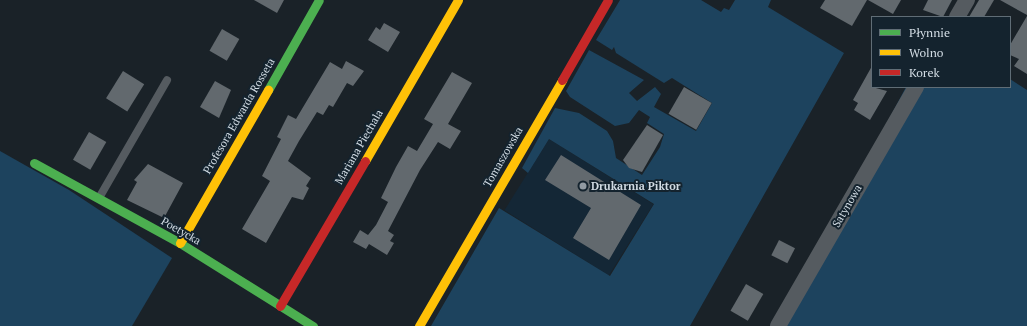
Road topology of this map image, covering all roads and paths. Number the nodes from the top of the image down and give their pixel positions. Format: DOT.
graph roads {
  1 [pos="319,0"];
  2 [pos="458,0"];
  3 [pos="608,0"];
  4 [pos="967,0"];
  5 [pos="958,16"];
  6 [pos="167,80"];
  7 [pos="915,88"];
  8 [pos="34,163"];
  9 [pos="98,199"];
  10 [pos="180,244"];
  11 [pos="280,306"];
  12 [pos="313,326"];
  13 [pos="419,326"];
  14 [pos="778,326"];
  1 -- 10 [label="street, Profesora Edwarda Rosseta"];
  2 -- 11 [label="street, Mariana Piechala"];
  3 -- 13 [label="street, Tomaszowska"];
  4 -- 5 [label="street"];
  6 -- 9 [label="lane"];
  7 -- 14 [label="street, Satynowa"];
  8 -- 9 [label="street, Poetycka"];
  9 -- 10 [label="street, Poetycka"];
  10 -- 11 [label="street, Poetycka"];
  11 -- 12 [label="street, Poetycka"];
}
